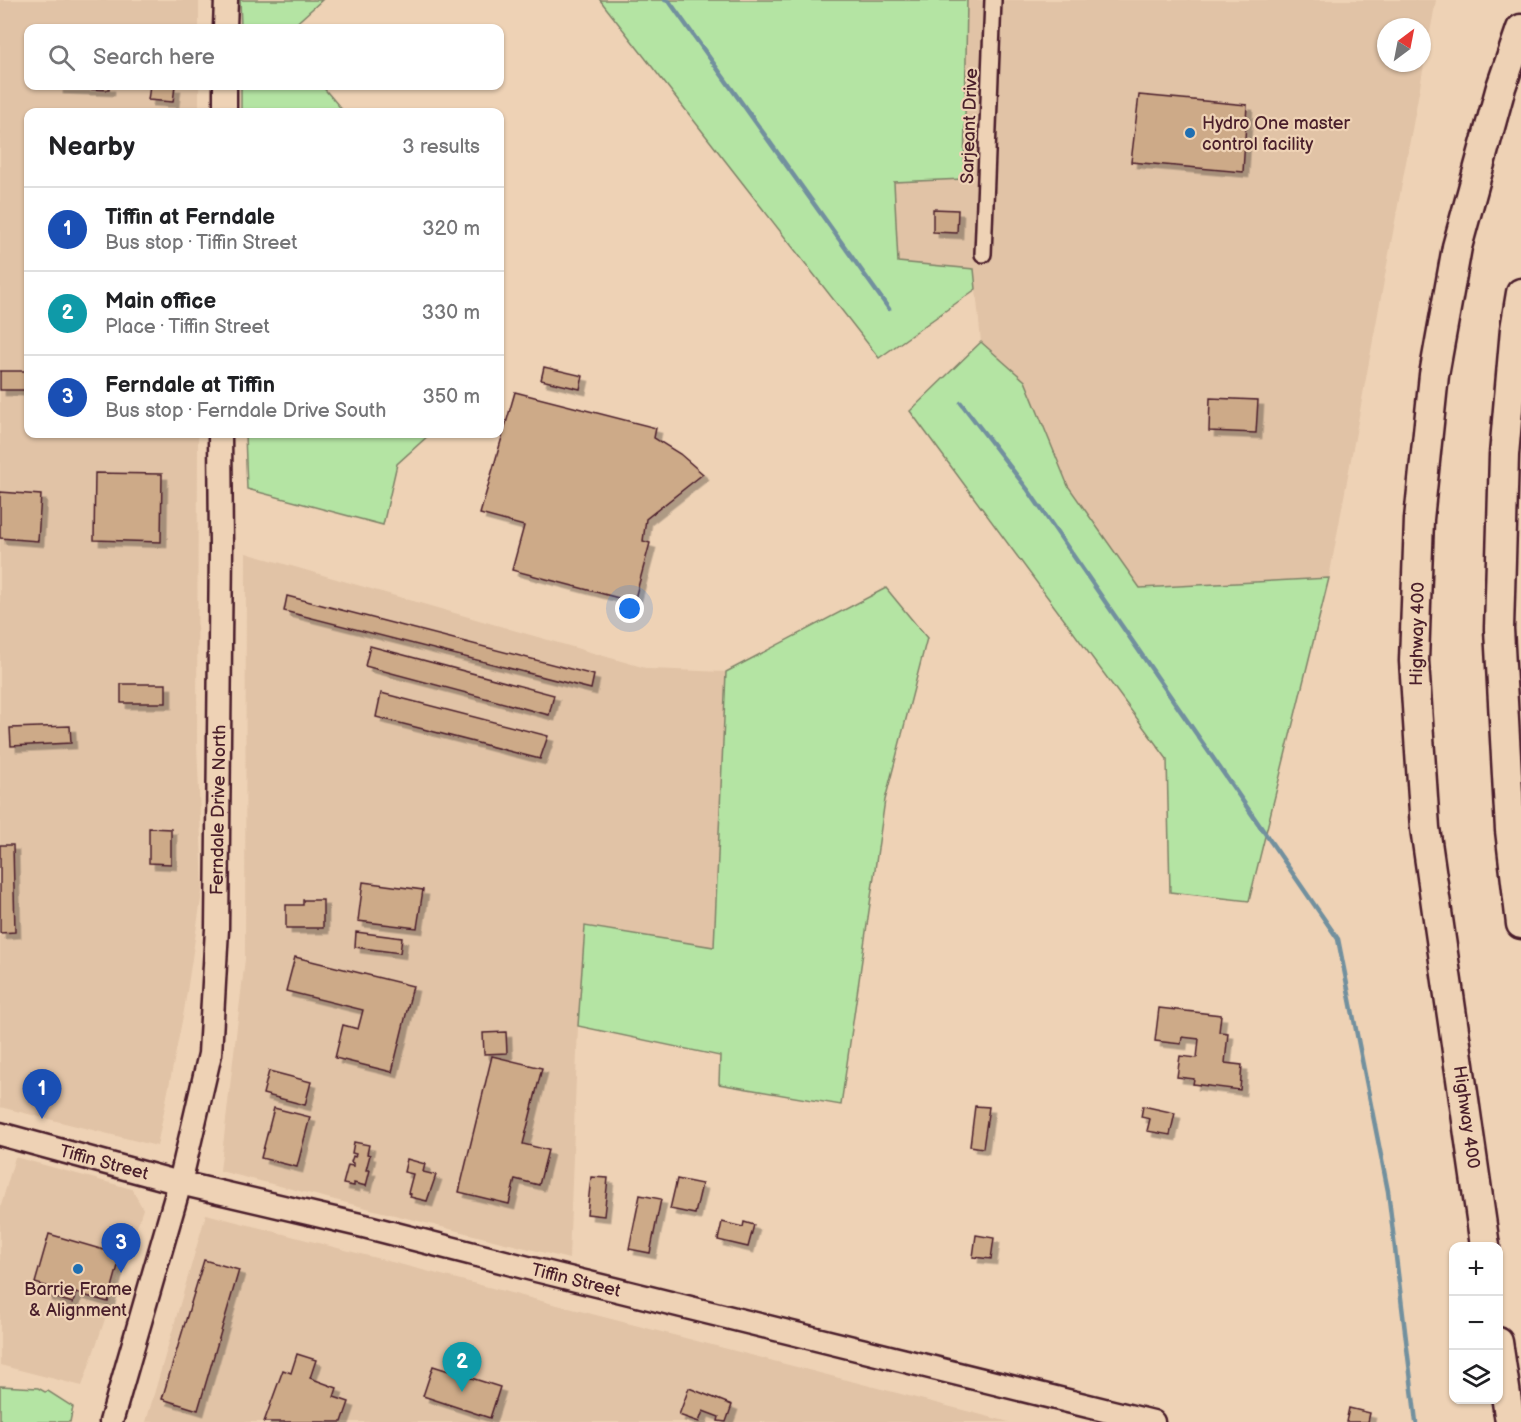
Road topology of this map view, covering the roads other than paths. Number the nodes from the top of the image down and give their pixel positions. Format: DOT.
graph roads {
  1 [pos="226,0"];
  2 [pos="993,0"];
  3 [pos="225,24"];
  4 [pos="1521,29"];
  5 [pos="225,90"];
  6 [pos="225,108"];
  7 [pos="983,254"];
  8 [pos="1521,293"];
  9 [pos="220,438"];
  10 [pos="1521,924"];
  11 [pos="0,1134"];
  12 [pos="180,1183"];
  13 [pos="1484,1242"];
  14 [pos="1499,1350"];
  15 [pos="111,1422"];
  16 [pos="1152,1422"];
  17 [pos="1510,1422"];
  1 -- 3 [label="street"];
  2 -- 7 [label="street, Sarjeant Drive"];
  4 -- 13 [label="highway, Highway 400"];
  5 -- 6 [label="street"];
  8 -- 10 [label="highway"];
  9 -- 12 [label="street, Ferndale Drive North"];
  11 -- 12 [label="street, Tiffin Street"];
  12 -- 15 [label="street, Ferndale Drive North"];
  12 -- 16 [label="street, Tiffin Street"];
  14 -- 17 [label="highway"];
}
